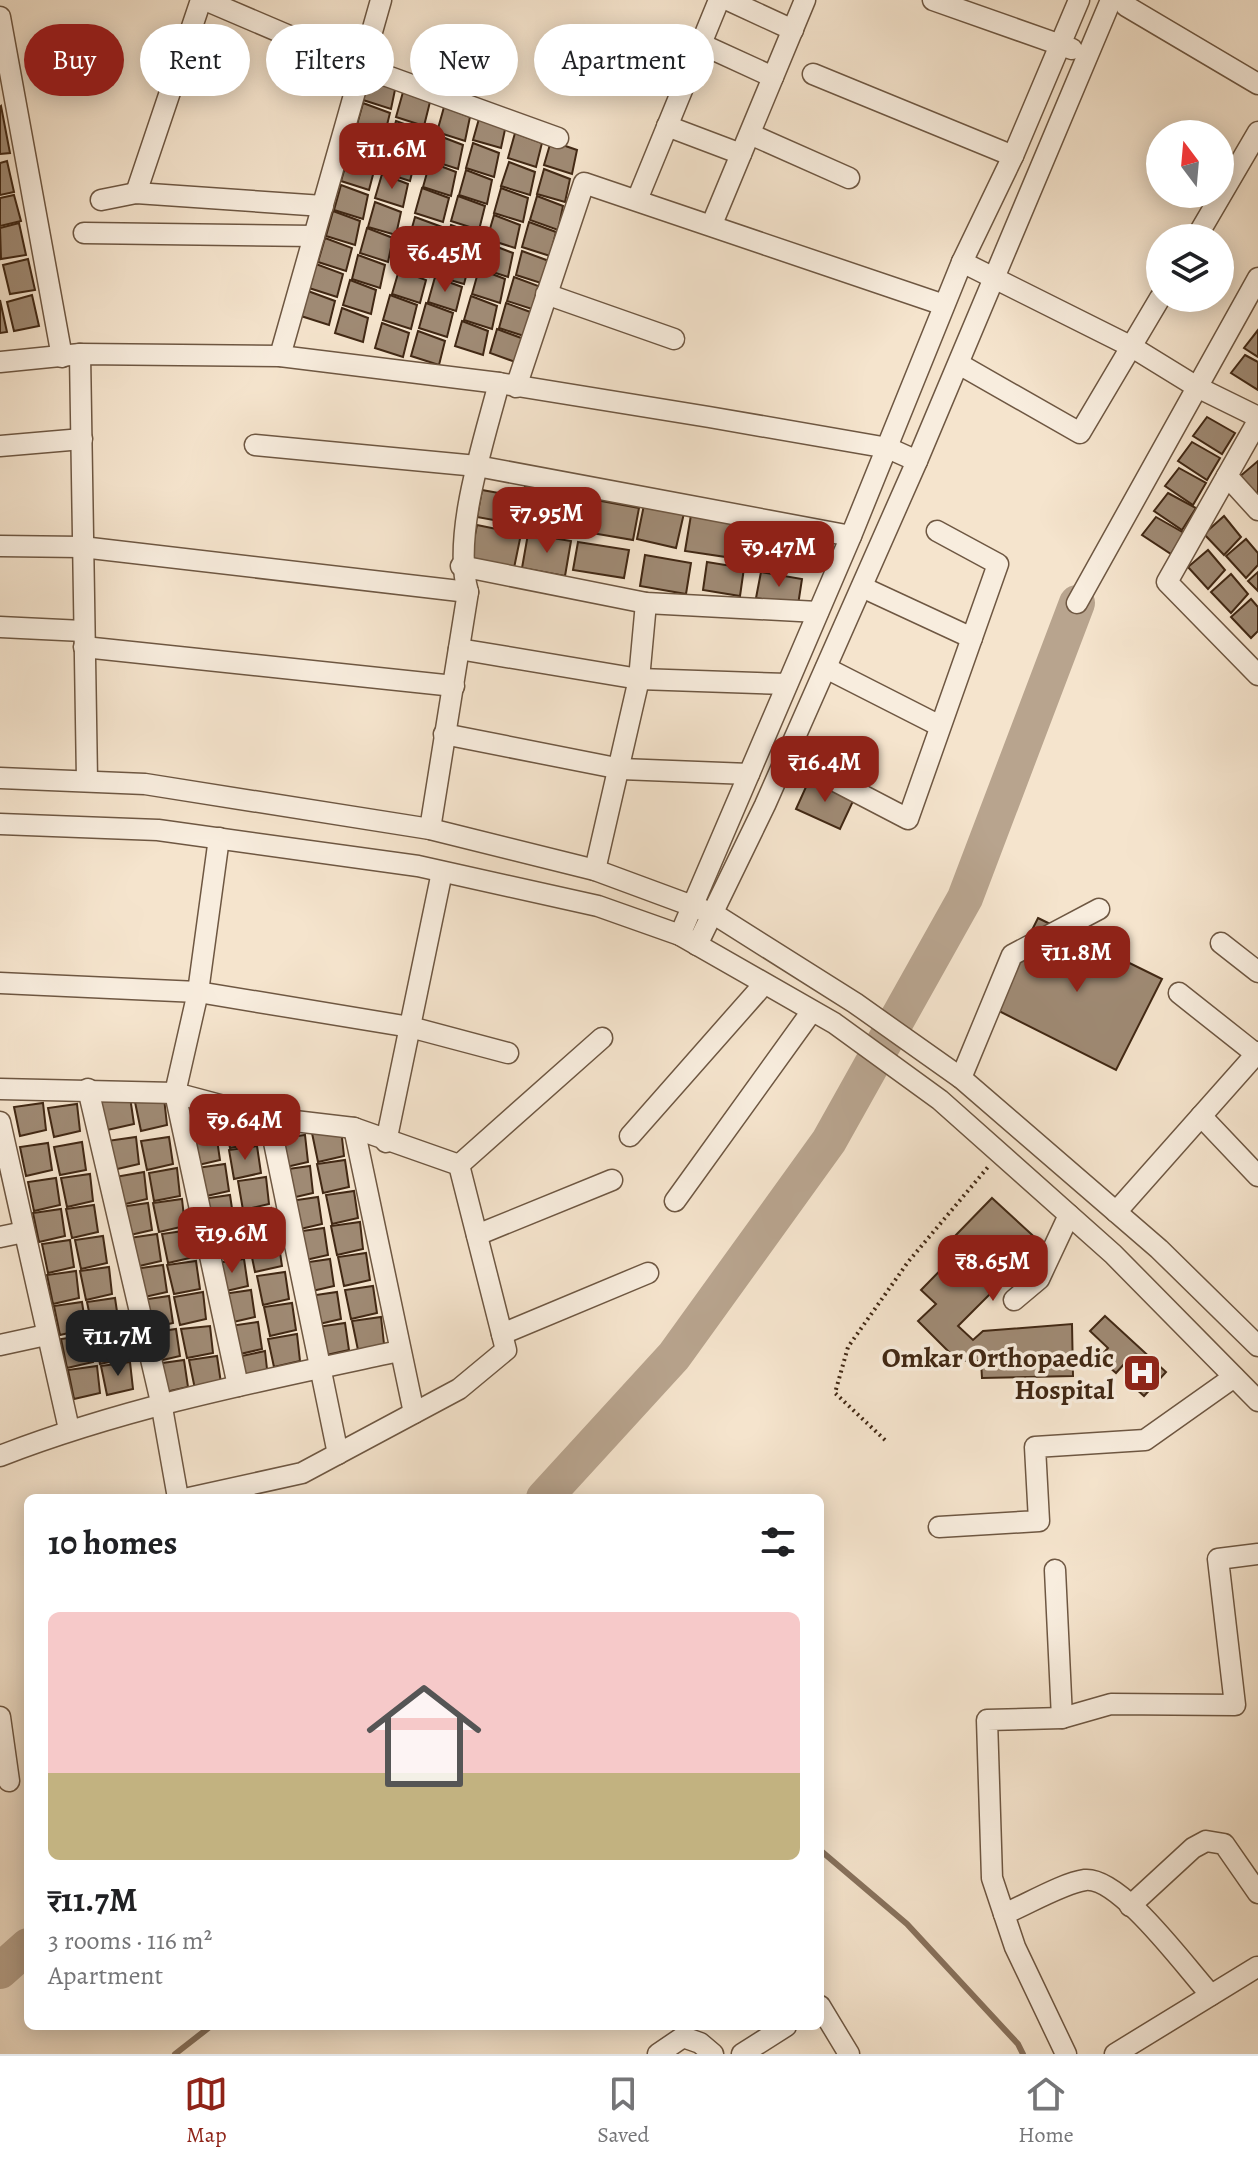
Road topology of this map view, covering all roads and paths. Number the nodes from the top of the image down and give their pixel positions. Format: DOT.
graph roads {
  1 [pos="203,0"];
  2 [pos="381,0"];
  3 [pos="719,0"];
  4 [pos="728,0"];
  5 [pos="805,0"];
  6 [pos="1079,0"];
  7 [pos="936,1"];
  8 [pos="1119,3"];
  9 [pos="0,17"];
  10 [pos="374,24"];
  11 [pos="709,24"];
  12 [pos="266,27"];
  13 [pos="793,30"];
  14 [pos="1060,45"];
  15 [pos="714,50"];
  16 [pos="1088,56"];
  17 [pos="813,74"];
  18 [pos="773,77"];
  19 [pos="394,79"];
  20 [pos="1258,84"];
  21 [pos="354,96"];
  22 [pos="679,96"];
  23 [pos="667,126"];
  24 [pos="1258,132"];
  25 [pos="750,134"];
  26 [pos="558,138"];
  27 [pos="741,154"];
  28 [pos="1013,156"];
  29 [pos="849,178"];
  30 [pos="136,193"];
  31 [pos="101,200"];
  32 [pos="637,200"];
  33 [pos="323,206"];
  34 [pos="712,224"];
  35 [pos="1204,224"];
  36 [pos="84,233"];
  37 [pos="314,236"];
  38 [pos="962,262"];
  39 [pos="995,278"];
  40 [pos="1258,278"];
  41 [pos="546,294"];
  42 [pos="944,305"];
  43 [pos="1152,312"];
  44 [pos="674,339"];
  45 [pos="1132,347"];
  46 [pos="71,356"];
  47 [pos="280,356"];
  48 [pos="0,362"];
  49 [pos="959,364"];
  50 [pos="507,385"];
  51 [pos="1197,387"];
  52 [pos="1258,419"];
  53 [pos="82,439"];
  54 [pos="255,445"];
  55 [pos="0,446"];
  56 [pos="888,448"];
  57 [pos="917,461"];
  58 [pos="477,466"];
  59 [pos="1227,476"];
  60 [pos="1258,510"];
  61 [pos="937,531"];
  62 [pos="851,536"];
  63 [pos="0,546"];
  64 [pos="82,547"];
  65 [pos="461,566"];
  66 [pos="862,587"];
  67 [pos="468,592"];
  68 [pos="646,603"];
  69 [pos="1077,603"];
  70 [pos="818,612"];
  71 [pos="0,627"];
  72 [pos="972,638"];
  73 [pos="84,639"];
  74 [pos="459,649"];
  75 [pos="826,668"];
  76 [pos="1258,675"];
  77 [pos="639,679"];
  78 [pos="787,684"];
  79 [pos="454,686"];
  80 [pos="940,726"];
  81 [pos="444,734"];
  82 [pos="787,756"];
  83 [pos="621,769"];
  84 [pos="749,774"];
  85 [pos="0,778"];
  86 [pos="87,780"];
  87 [pos="0,824"];
  88 [pos="430,829"];
  89 [pos="219,838"];
  90 [pos="595,870"];
  91 [pos="442,872"];
  92 [pos="692,906"];
  93 [pos="1099,909"];
  94 [pos="714,914"];
  95 [pos="689,940"];
  96 [pos="1221,943"];
  97 [pos="1258,972"];
  98 [pos="0,983"];
  99 [pos="764,984"];
  100 [pos="198,992"];
  101 [pos="1179,993"];
  102 [pos="812,1011"];
  103 [pos="410,1027"];
  104 [pos="602,1038"];
  105 [pos="508,1053"];
  106 [pos="1257,1053"];
  107 [pos="961,1078"];
  108 [pos="0,1089"];
  109 [pos="88,1089"];
  110 [pos="175,1093"];
  111 [pos="1201,1116"];
  112 [pos="269,1118"];
  113 [pos="0,1122"];
  114 [pos="354,1128"];
  115 [pos="630,1136"];
  116 [pos="386,1142"];
  117 [pos="1000,1152"];
  118 [pos="459,1165"];
  119 [pos="5,1170"];
  120 [pos="1258,1176"];
  121 [pos="612,1180"];
  122 [pos="675,1201"];
  123 [pos="1116,1212"];
  124 [pos="1069,1215"];
  125 [pos="24,1232"];
  126 [pos="477,1235"];
  127 [pos="0,1237"];
  128 [pos="648,1273"];
  129 [pos="1014,1300"];
  130 [pos="502,1334"];
  131 [pos="46,1335"];
  132 [pos="0,1345"];
  133 [pos="1258,1346"];
  134 [pos="399,1351"];
  135 [pos="319,1368"];
  136 [pos="1234,1377"];
  137 [pos="238,1386"];
  138 [pos="1258,1401"];
  139 [pos="161,1402"];
  140 [pos="414,1413"];
  141 [pos="69,1429"];
  142 [pos="885,1440"];
  143 [pos="338,1454"];
  144 [pos="0,1456"];
  145 [pos="177,1494"];
  146 [pos="211,1494"];
  147 [pos="939,1527"];
  148 [pos="1258,1554"];
  149 [pos="1055,1570"];
  150 [pos="0,1717"];
  151 [pos="1062,1718"];
  152 [pos="9,1781"];
  153 [pos="1258,1893"];
  154 [pos="1130,1906"];
  155 [pos="1004,1914"];
  156 [pos="1257,1967"];
  157 [pos="1211,1995"];
  158 [pos="824,2013"];
  159 [pos="780,2030"];
  160 [pos="658,2054"];
  161 [pos="713,2054"];
  162 [pos="742,2054"];
  163 [pos="849,2054"];
  164 [pos="1066,2054"];
  165 [pos="1115,2054"];
  1 -- 12 [label="street"];
  1 -- 30 [label="street"];
  2 -- 10 [label="street"];
  3 -- 11 [label="street"];
  4 -- 13 [label="street"];
  5 -- 13 [label="street"];
  6 -- 14 [label="street"];
  7 -- 14 [label="street"];
  8 -- 16 [label="street"];
  8 -- 20 [label="street"];
  9 -- 46 [label="street"];
  13 -- 18 [label="street"];
  14 -- 16 [label="street"];
  14 -- 28 [label="street"];
  15 -- 18 [label="street"];
  16 -- 39 [label="street"];
  17 -- 28 [label="street"];
  18 -- 25 [label="street"];
  19 -- 26 [label="street"];
  21 -- 33 [label="street"];
  22 -- 23 [label="street"];
  23 -- 27 [label="street"];
  23 -- 32 [label="street"];
  24 -- 35 [label="street"];
  25 -- 27 [label="street"];
  25 -- 29 [label="street"];
  27 -- 34 [label="street"];
  28 -- 38 [label="street"];
  30 -- 31 [label="street"];
  30 -- 33 [label="street"];
  32 -- 34 [label="street"];
  32 -- 41 [label="street"];
  33 -- 37 [label="street"];
  34 -- 42 [label="street"];
  36 -- 37 [label="street"];
  37 -- 47 [label="street"];
  38 -- 39 [label="street"];
  38 -- 42 [label="street"];
  39 -- 45 [label="street"];
  39 -- 49 [label="street"];
  40 -- 51 [label="street"];
  41 -- 44 [label="street"];
  41 -- 50 [label="street"];
  42 -- 56 [label="street"];
  43 -- 45 [label="street"];
  45 -- 49 [label="street"];
  45 -- 51 [label="street"];
  46 -- 47 [label="street"];
  46 -- 48 [label="street"];
  46 -- 53 [label="street"];
  47 -- 50 [label="street"];
  49 -- 57 [label="street"];
  50 -- 56 [label="street"];
  50 -- 58 [label="street"];
  51 -- 52 [label="street"];
  51 -- 69 [label="street"];
  52 -- 59 [label="street"];
  53 -- 55 [label="street"];
  53 -- 64 [label="street"];
  54 -- 58 [label="street"];
  56 -- 57 [label="street"];
  56 -- 62 [label="street"];
  57 -- 66 [label="street"];
  58 -- 62 [label="street"];
  58 -- 65 [label="street"];
  59 -- 60 [label="street"];
  59 -- 76 [label="street"];
  61 -- 72 [label="street"];
  62 -- 70 [label="street"];
  63 -- 64 [label="street"];
  64 -- 67 [label="street"];
  64 -- 73 [label="street"];
  65 -- 67 [label="street"];
  65 -- 68 [label="street"];
  66 -- 72 [label="street"];
  66 -- 75 [label="street"];
  67 -- 74 [label="street"];
  68 -- 70 [label="street"];
  68 -- 77 [label="street"];
  70 -- 78 [label="street"];
  71 -- 73 [label="street"];
  72 -- 80 [label="street"];
  73 -- 79 [label="street"];
  73 -- 86 [label="street"];
  74 -- 77 [label="street"];
  74 -- 79 [label="street"];
  75 -- 80 [label="street"];
  75 -- 82 [label="street"];
  77 -- 78 [label="street"];
  77 -- 83 [label="street"];
  78 -- 84 [label="street"];
  79 -- 81 [label="street"];
  80 -- 82 [label="street"];
  81 -- 83 [label="street"];
  81 -- 88 [label="street"];
  82 -- 94 [label="street"];
  83 -- 84 [label="street"];
  83 -- 90 [label="street"];
  84 -- 92 [label="street"];
  85 -- 86 [label="street"];
  86 -- 88 [label="street"];
  87 -- 89 [label="street"];
  88 -- 90 [label="street"];
  89 -- 91 [label="street"];
  89 -- 100 [label="street"];
  90 -- 92 [label="street"];
  91 -- 95 [label="street"];
  91 -- 103 [label="street"];
  92 -- 94 [label="street"];
  92 -- 95 [label="street"];
  93 -- 107 [label="street"];
  94 -- 95 [label="street"];
  94 -- 107 [label="street"];
  95 -- 99 [label="street"];
  96 -- 97 [label="street"];
  98 -- 100 [label="street"];
  99 -- 102 [label="street"];
  99 -- 115 [label="street"];
  100 -- 103 [label="street"];
  100 -- 110 [label="street"];
  101 -- 106 [label="street"];
  102 -- 117 [label="street"];
  102 -- 122 [label="street"];
  103 -- 105 [label="street"];
  103 -- 116 [label="street"];
  104 -- 118 [label="street"];
  106 -- 111 [label="street"];
  107 -- 123 [label="street"];
  108 -- 109 [label="street"];
  109 -- 110 [label="street"];
  109 -- 139 [label="street"];
  110 -- 112 [label="street"];
  110 -- 137 [label="street"];
  111 -- 120 [label="street"];
  111 -- 123 [label="street"];
  112 -- 114 [label="street"];
  112 -- 135 [label="street"];
  113 -- 119 [label="street"];
  114 -- 116 [label="street"];
  114 -- 134 [label="street"];
  116 -- 118 [label="street"];
  117 -- 124 [label="street"];
  117 -- 142 [label="path"];
  118 -- 126 [label="street"];
  119 -- 125 [label="street"];
  121 -- 126 [label="street"];
  123 -- 133 [label="street"];
  124 -- 129 [label="street"];
  124 -- 136 [label="street"];
  125 -- 127 [label="street"];
  125 -- 131 [label="street"];
  126 -- 130 [label="street"];
  128 -- 130 [label="street"];
  130 -- 140 [label="street"];
  131 -- 132 [label="street"];
  131 -- 141 [label="street"];
  134 -- 135 [label="street"];
  134 -- 140 [label="street"];
  135 -- 137 [label="street"];
  135 -- 143 [label="street"];
  136 -- 138 [label="street"];
  136 -- 147 [label="street"];
  137 -- 139 [label="street"];
  139 -- 141 [label="street"];
  139 -- 145 [label="street"];
  140 -- 143 [label="street"];
  141 -- 144 [label="street"];
  143 -- 146 [label="street"];
  148 -- 151 [label="street"];
  149 -- 151 [label="street"];
  150 -- 152 [label="street"];
  151 -- 155 [label="street"];
  153 -- 154 [label="street"];
  154 -- 155 [label="street"];
  154 -- 157 [label="street"];
  155 -- 164 [label="street"];
  156 -- 157 [label="street"];
  157 -- 165 [label="street"];
  158 -- 163 [label="street"];
  159 -- 162 [label="street"];
  160 -- 161 [label="street"];
}
